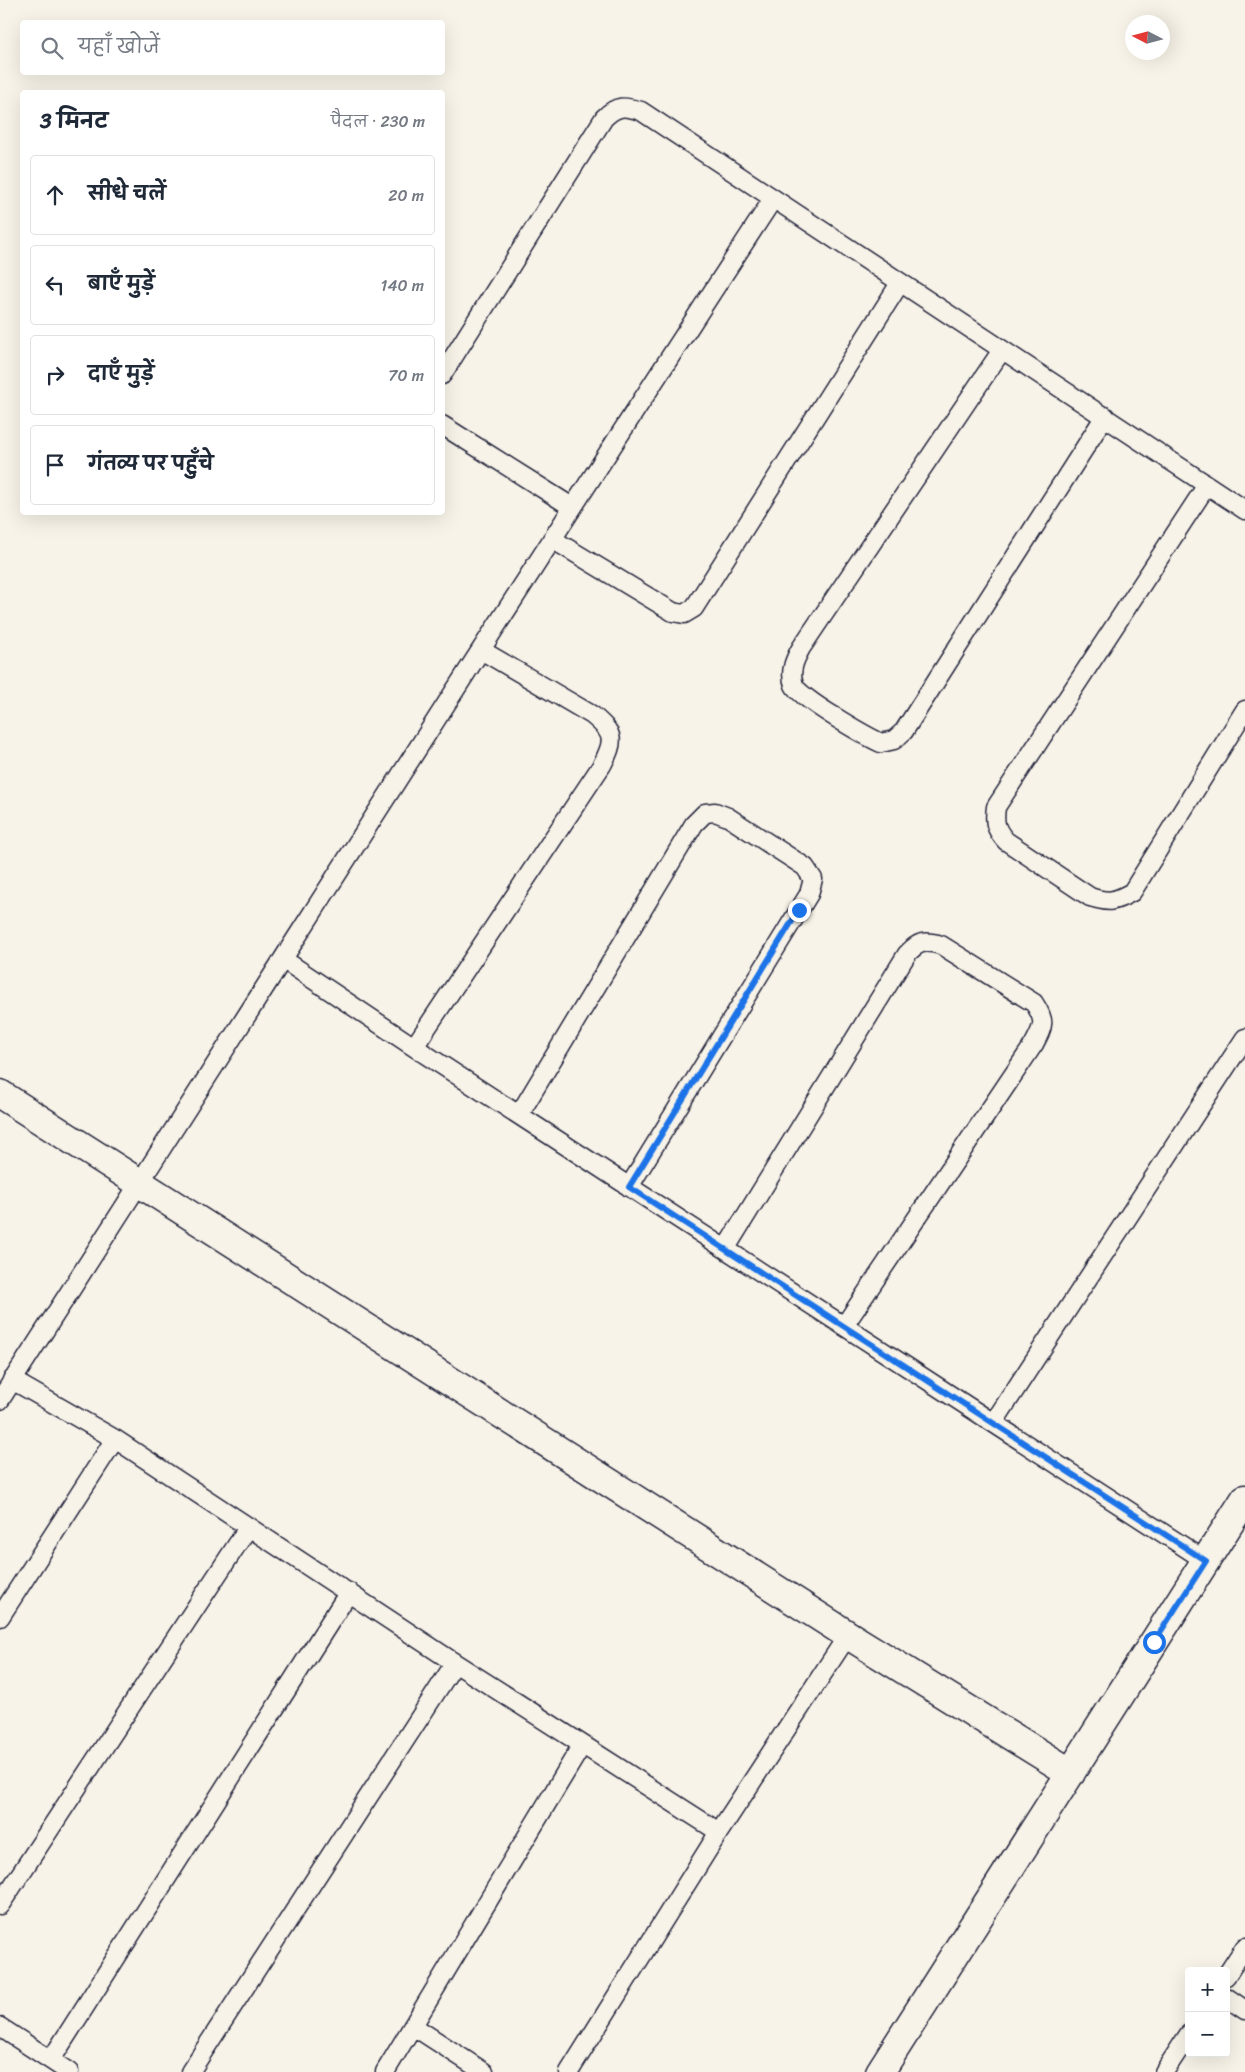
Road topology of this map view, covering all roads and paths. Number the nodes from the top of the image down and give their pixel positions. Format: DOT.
graph roads {
  1 [pos="773,199"];
  2 [pos="900,282"];
  3 [pos="1002,350"];
  4 [pos="445,370"];
  5 [pos="1105,416"];
  6 [pos="445,427"];
  7 [pos="1206,485"];
  8 [pos="572,507"];
  9 [pos="1245,510"];
  10 [pos="552,539"];
  11 [pos="481,650"];
  12 [pos="1245,710"];
  13 [pos="284,960"];
  14 [pos="1245,1038"];
  15 [pos="414,1047"];
  16 [pos="0,1094"];
  17 [pos="519,1115"];
  18 [pos="139,1182"];
  19 [pos="629,1187"];
  20 [pos="726,1248"];
  21 [pos="844,1326"];
  22 [pos="12,1380"];
  23 [pos="0,1400"];
  24 [pos="994,1422"];
  25 [pos="115,1439"];
  26 [pos="1245,1499"];
  27 [pos="248,1528"];
  28 [pos="1206,1561"];
  29 [pos="348,1592"];
  30 [pos="0,1617"];
  31 [pos="848,1635"];
  32 [pos="455,1663"];
  33 [pos="582,1744"];
  34 [pos="1071,1773"];
  35 [pos="719,1832"];
  36 [pos="0,1905"];
  37 [pos="1245,1947"];
  38 [pos="1230,1970"];
  39 [pos="1230,2000"];
  40 [pos="1245,2010"];
  41 [pos="414,2026"];
  42 [pos="0,2027"];
  43 [pos="1185,2040"];
  44 [pos="52,2060"];
  45 [pos="69,2072"];
  46 [pos="190,2072"];
  47 [pos="385,2072"];
  48 [pos="484,2072"];
  49 [pos="568,2072"];
  50 [pos="880,2072"];
  51 [pos="1164,2072"];
  1 -- 2 [label="lane"];
  1 -- 4 [label="lane"];
  1 -- 8 [label="lane"];
  2 -- 3 [label="lane"];
  2 -- 10 [label="lane"];
  3 -- 5 [label="lane"];
  3 -- 5 [label="lane"];
  5 -- 7 [label="lane"];
  6 -- 8 [label="lane"];
  7 -- 9 [label="lane"];
  7 -- 12 [label="lane"];
  8 -- 10 [label="lane"];
  10 -- 11 [label="lane"];
  11 -- 13 [label="lane"];
  11 -- 15 [label="lane"];
  13 -- 15 [label="lane"];
  13 -- 18 [label="lane"];
  14 -- 24 [label="lane"];
  15 -- 17 [label="lane"];
  16 -- 18 [label="street"];
  17 -- 19 [label="lane"];
  17 -- 19 [label="lane"];
  18 -- 22 [label="lane"];
  18 -- 31 [label="street"];
  19 -- 20 [label="lane"];
  20 -- 21 [label="lane"];
  20 -- 21 [label="lane"];
  21 -- 24 [label="lane"];
  22 -- 23 [label="lane"];
  22 -- 25 [label="lane"];
  24 -- 28 [label="lane"];
  25 -- 27 [label="lane"];
  25 -- 30 [label="lane"];
  26 -- 28 [label="street"];
  27 -- 29 [label="lane"];
  27 -- 36 [label="lane"];
  28 -- 34 [label="street"];
  29 -- 32 [label="lane"];
  29 -- 44 [label="lane"];
  31 -- 34 [label="street"];
  31 -- 35 [label="lane"];
  32 -- 33 [label="lane"];
  32 -- 46 [label="lane"];
  33 -- 35 [label="lane"];
  33 -- 41 [label="lane"];
  34 -- 50 [label="street"];
  35 -- 49 [label="lane"];
  37 -- 38 [label="lane"];
  39 -- 40 [label="lane"];
  41 -- 47 [label="lane"];
  41 -- 48 [label="lane"];
  42 -- 44 [label="lane"];
  43 -- 51 [label="lane"];
  44 -- 45 [label="lane"];
}
